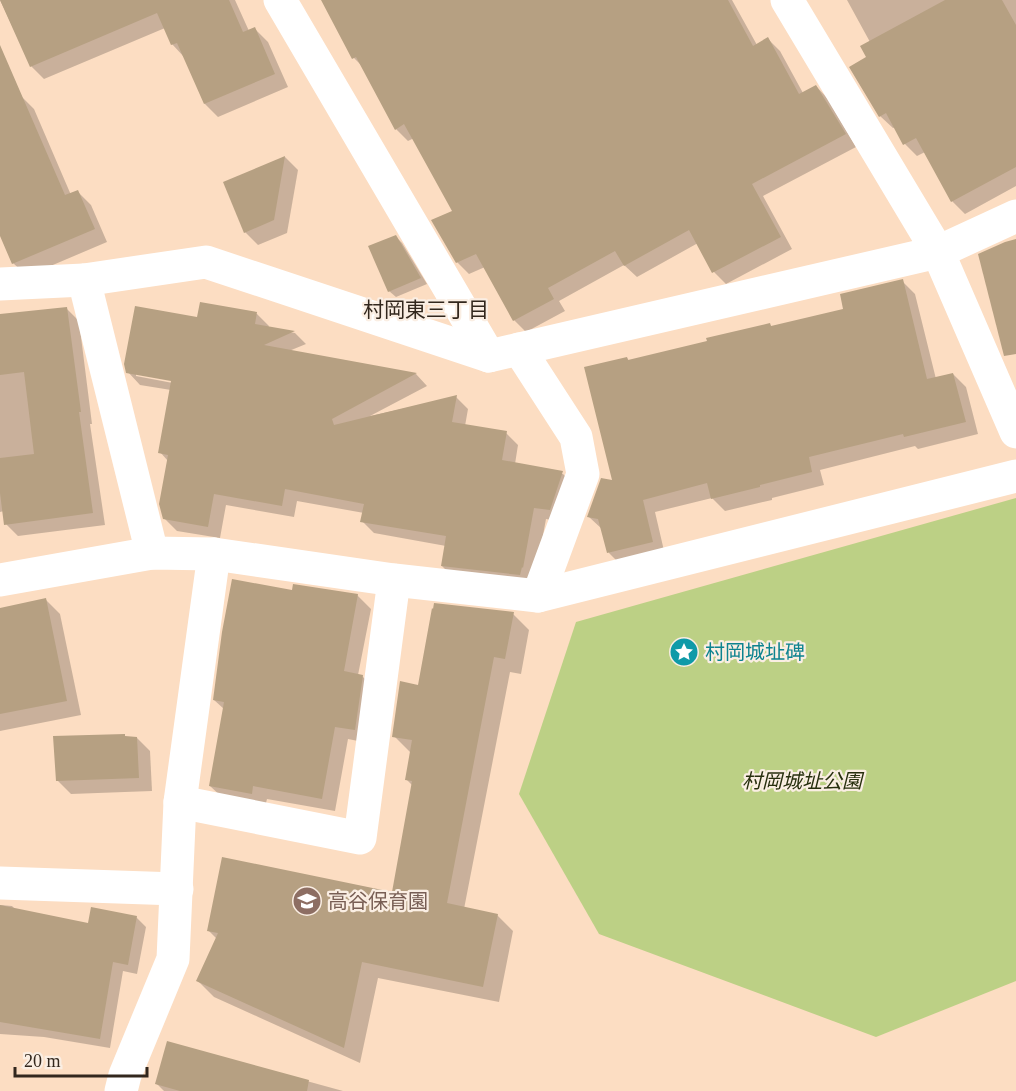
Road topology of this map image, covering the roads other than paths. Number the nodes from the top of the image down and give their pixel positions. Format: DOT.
graph roads {
  1 [pos="280,0"];
  2 [pos="787,0"];
  3 [pos="1016,216"];
  4 [pos="938,252"];
  5 [pos="84,279"];
  6 [pos="0,284"];
  7 [pos="504,352"];
  8 [pos="1016,432"];
  9 [pos="1016,476"];
  10 [pos="152,553"];
  11 [pos="214,554"];
  12 [pos="0,580"];
  13 [pos="394,580"];
  14 [pos="538,596"];
  15 [pos="180,802"];
  16 [pos="0,883"];
  17 [pos="177,889"];
  18 [pos="122,1091"];
  1 -- 7 [label="street"];
  2 -- 4 [label="street"];
  3 -- 4 [label="street"];
  4 -- 7 [label="street"];
  4 -- 8 [label="street"];
  5 -- 6 [label="street"];
  5 -- 7 [label="street"];
  5 -- 10 [label="street"];
  7 -- 14 [label="street"];
  9 -- 14 [label="street"];
  10 -- 11 [label="street"];
  10 -- 12 [label="street"];
  11 -- 13 [label="street"];
  11 -- 15 [label="street"];
  13 -- 14 [label="street"];
  13 -- 15 [label="street"];
  15 -- 17 [label="street"];
  16 -- 17 [label="street"];
  17 -- 18 [label="street"];
}
